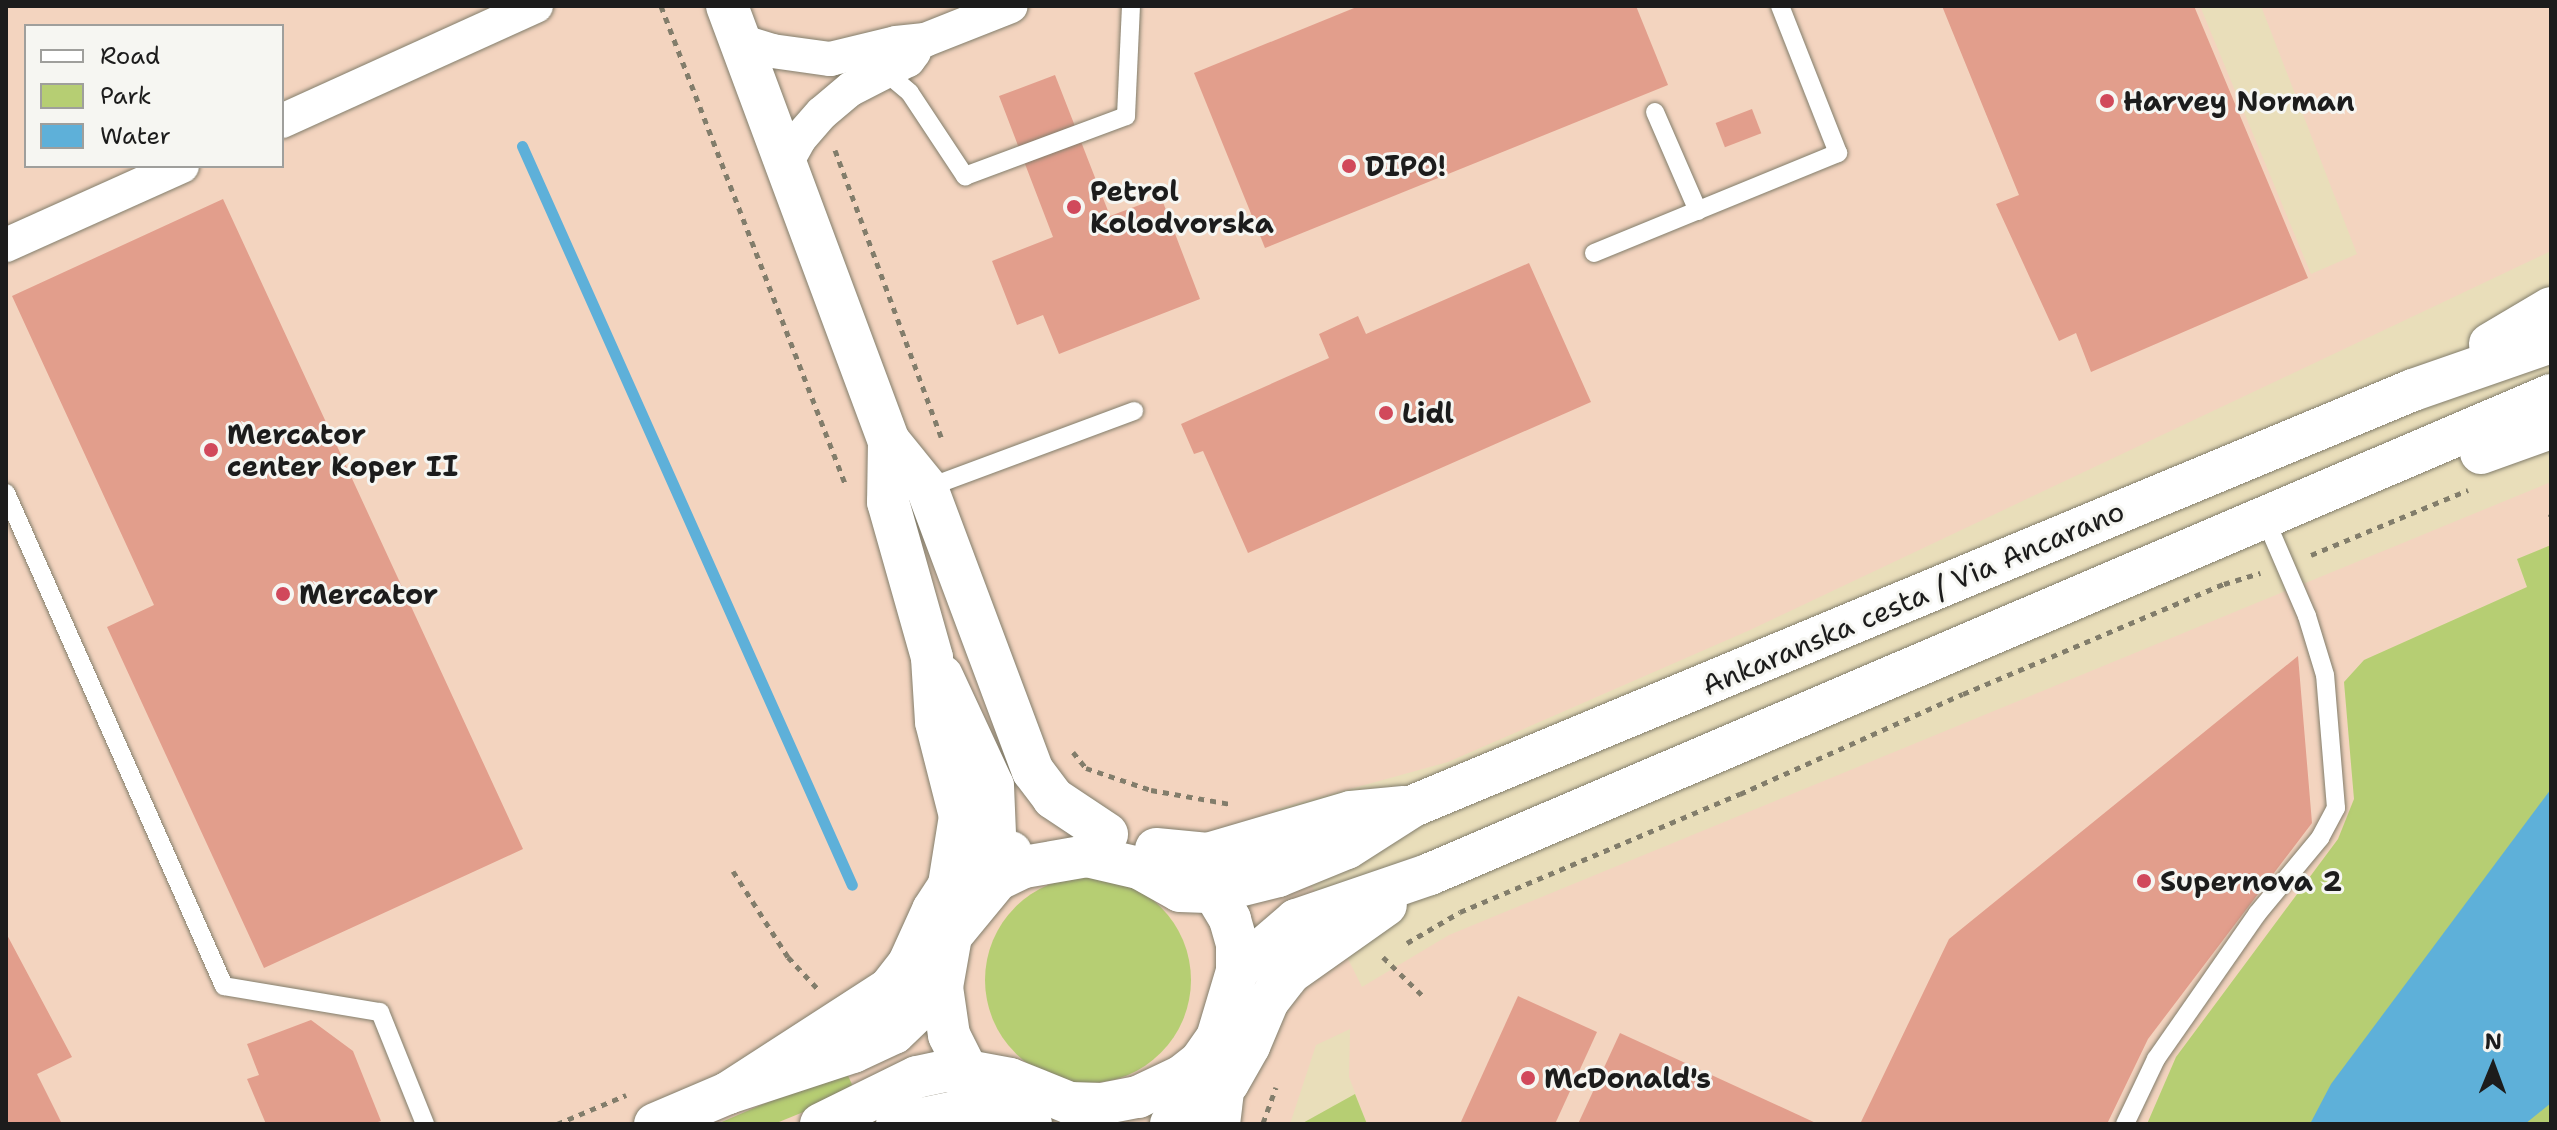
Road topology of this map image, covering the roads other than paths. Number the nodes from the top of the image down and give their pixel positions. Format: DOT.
graph roads {
  1 [pos="536,6"];
  2 [pos="1011,6"];
  3 [pos="1131,6"];
  4 [pos="1780,6"];
  5 [pos="734,24"];
  6 [pos="925,40"];
  7 [pos="883,70"];
  8 [pos="1655,112"];
  9 [pos="284,120"];
  10 [pos="786,163"];
  11 [pos="178,168"];
  12 [pos="1698,211"];
  13 [pos="6,245"];
  14 [pos="1594,253"];
  15 [pos="2551,308"];
  16 [pos="2551,342"];
  17 [pos="2413,390"];
  18 [pos="2551,395"];
  19 [pos="1134,411"];
  20 [pos="2551,428"];
  21 [pos="889,441"];
  22 [pos="927,488"];
  23 [pos="6,493"];
  24 [pos="2277,548"];
  25 [pos="2082,599"];
  26 [pos="932,658"];
  27 [pos="1413,806"];
  28 [pos="1107,834"];
  29 [pos="1156,849"];
  30 [pos="997,869"];
  31 [pos="1430,874"];
  32 [pos="949,885"];
  33 [pos="1214,892"];
  34 [pos="1237,971"];
  35 [pos="942,987"];
  36 [pos="967,1071"];
  37 [pos="1182,1076"];
  38 [pos="1228,1083"];
  39 [pos="728,1093"];
  40 [pos="641,1109"];
  41 [pos="1019,1119"];
  42 [pos="1175,1123"];
  43 [pos="425,1124"];
  44 [pos="821,1124"];
  45 [pos="897,1124"];
  46 [pos="1223,1124"];
  47 [pos="2125,1124"];
  1 -- 9 [label="street"];
  2 -- 6 [label="street"];
  3 -- 7 [label="lane"];
  4 -- 12 [label="lane"];
  5 -- 6 [label="street"];
  5 -- 10 [label="street"];
  6 -- 7 [label="street"];
  7 -- 10 [label="street"];
  8 -- 12 [label="lane"];
  10 -- 21 [label="street"];
  11 -- 13 [label="street"];
  12 -- 14 [label="lane"];
  15 -- 17 [label="street"];
  16 -- 17 [label="street"];
  17 -- 27 [label="street, Ankaranska cesta / Via Ancarano"];
  18 -- 25 [label="street"];
  19 -- 22 [label="lane"];
  20 -- 24 [label="street"];
  21 -- 22 [label="street"];
  21 -- 26 [label="street"];
  22 -- 28 [label="street"];
  23 -- 43 [label="lane"];
  24 -- 25 [label="street"];
  24 -- 47 [label="lane"];
  25 -- 31 [label="street"];
  26 -- 30 [label="street"];
  26 -- 32 [label="street"];
  27 -- 29 [label="street, Ankaranska cesta / Via Ancarano"];
  27 -- 33 [label="street, Ankaranska cesta / Via Ancarano"];
  28 -- 29 [label="street"];
  28 -- 30 [label="street"];
  29 -- 33 [label="street"];
  30 -- 32 [label="street"];
  30 -- 33 [label="street"];
  30 -- 35 [label="street"];
  31 -- 34 [label="street"];
  31 -- 38 [label="street"];
  32 -- 39 [label="street"];
  33 -- 34 [label="street"];
  34 -- 37 [label="street"];
  35 -- 36 [label="street"];
  35 -- 39 [label="street"];
  36 -- 37 [label="street"];
  36 -- 41 [label="street"];
  36 -- 44 [label="street"];
  37 -- 42 [label="street"];
  38 -- 42 [label="street"];
  38 -- 46 [label="street"];
  39 -- 40 [label="street"];
  41 -- 45 [label="street"];
}
